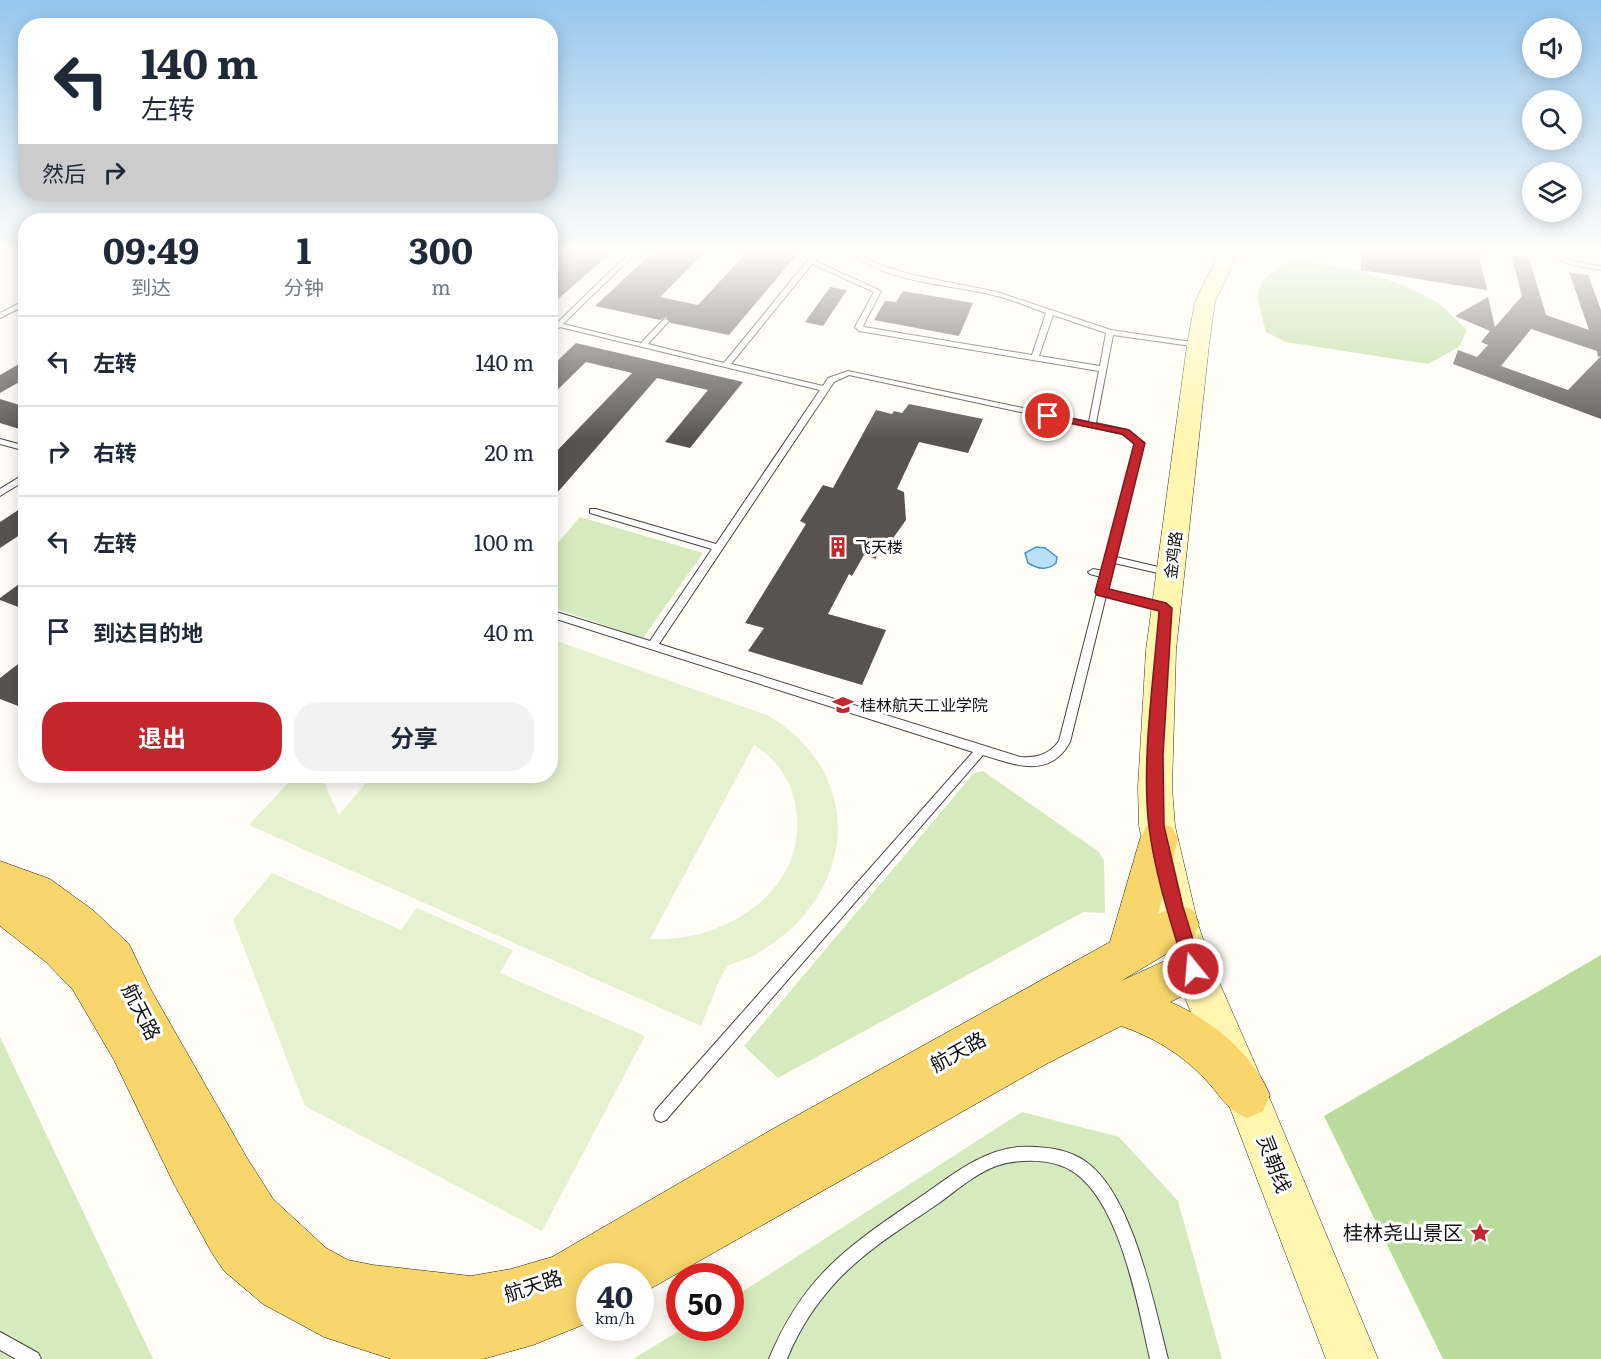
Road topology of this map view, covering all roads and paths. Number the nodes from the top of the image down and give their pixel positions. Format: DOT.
graph roads {
  1 [pos="571,314"];
  2 [pos="767,314"];
  3 [pos="866,314"];
  4 [pos="1049,314"];
  5 [pos="1057,314"];
  6 [pos="1203,314"];
  7 [pos="665,321"];
  8 [pos="560,325"];
  9 [pos="1110,332"];
  10 [pos="644,344"];
  11 [pos="1198,345"];
  12 [pos="1035,358"];
  13 [pos="726,365"];
  14 [pos="1103,369"];
  15 [pos="825,389"];
  16 [pos="1092,425"];
  17 [pos="0,441"];
  18 [pos="18,447"];
  19 [pos="18,481"];
  20 [pos="0,493"];
  21 [pos="593,511"];
  22 [pos="718,548"];
  23 [pos="1110,559"];
  24 [pos="1094,572"];
  25 [pos="1171,573"];
  26 [pos="1106,575"];
  27 [pos="1102,592"];
  28 [pos="1166,608"];
  29 [pos="558,616"];
  30 [pos="652,646"];
  31 [pos="981,750"];
  32 [pos="1159,839"];
  33 [pos="0,879"];
  34 [pos="0,904"];
  35 [pos="1179,924"];
  36 [pos="1127,954"];
  37 [pos="1193,969"];
  38 [pos="1119,1004"];
  39 [pos="1247,1095"];
  40 [pos="661,1115"];
  41 [pos="646,1263"];
  42 [pos="576,1301"];
  43 [pos="0,1340"];
  44 [pos="32,1359"];
  45 [pos="778,1359"];
  46 [pos="1159,1359"];
  47 [pos="1352,1359"];
  1 -- 8 [label="lane"];
  2 -- 13 [label="lane"];
  3 -- 12 [label="lane"];
  4 -- 12 [label="lane"];
  5 -- 9 [label="lane"];
  6 -- 11 [label="main road, 金鸡路"];
  7 -- 10 [label="lane"];
  8 -- 10 [label="lane"];
  9 -- 11 [label="lane"];
  9 -- 14 [label="lane"];
  10 -- 13 [label="lane"];
  11 -- 25 [label="main road, 金鸡路"];
  12 -- 14 [label="lane"];
  13 -- 15 [label="lane"];
  14 -- 16 [label="lane"];
  15 -- 16 [label="lane"];
  15 -- 22 [label="lane"];
  16 -- 23 [label="lane"];
  17 -- 18 [label="lane"];
  19 -- 20 [label="lane"];
  21 -- 22 [label="lane"];
  22 -- 30 [label="lane"];
  23 -- 25 [label="lane"];
  23 -- 26 [label="lane"];
  24 -- 26 [label="lane"];
  25 -- 28 [label="main road, 金鸡路"];
  26 -- 27 [label="lane"];
  27 -- 28 [label="lane"];
  27 -- 31 [label="lane"];
  28 -- 32 [label="main road, 金鸡路"];
  29 -- 30 [label="lane"];
  30 -- 31 [label="lane"];
  31 -- 40 [label="lane"];
  32 -- 35 [label="main road, 金鸡路"];
  32 -- 36 [label="main road"];
  33 -- 36 [label="main road, 航天路"];
  34 -- 42 [label="main road, 航天路"];
  35 -- 36 [label="main road, 航天路"];
  35 -- 37 [label="main road, 金鸡路"];
  37 -- 38 [label="main road, 航天路"];
  37 -- 39 [label="main road, 灵朝线"];
  38 -- 39 [label="main road"];
  38 -- 41 [label="main road, 航天路"];
  39 -- 47 [label="main road, 灵朝线"];
  43 -- 44 [label="lane"];
  45 -- 46 [label="lane"];
}
